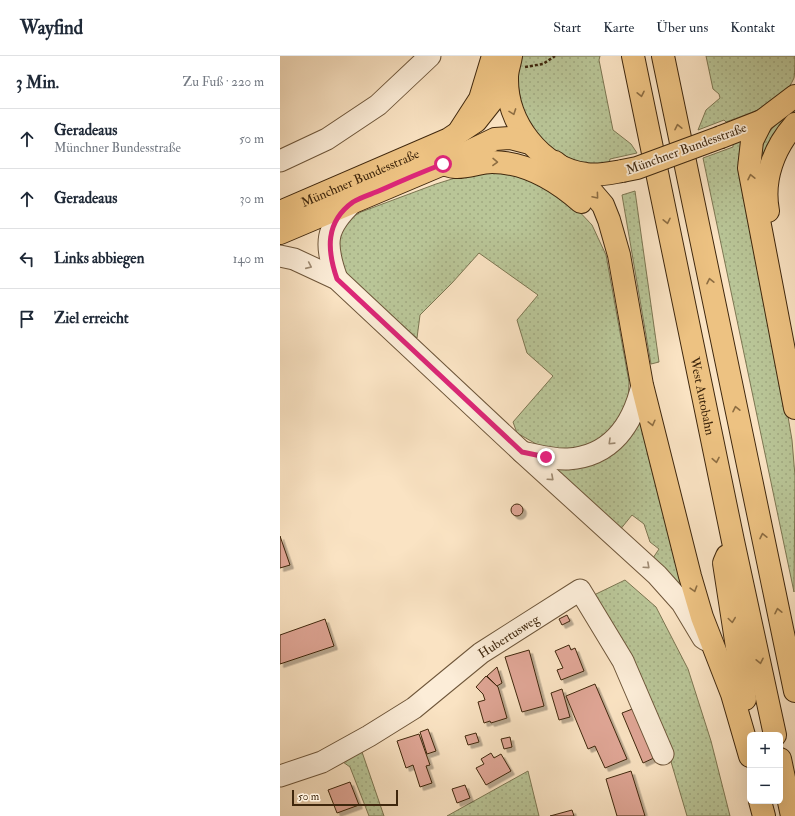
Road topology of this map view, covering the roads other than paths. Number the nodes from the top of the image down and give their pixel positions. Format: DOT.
graph roads {
  1 [pos="430,56"];
  2 [pos="493,56"];
  3 [pos="633,56"];
  4 [pos="663,56"];
  5 [pos="512,67"];
  6 [pos="795,96"];
  7 [pos="762,121"];
  8 [pos="795,124"];
  9 [pos="460,130"];
  10 [pos="530,143"];
  11 [pos="280,161"];
  12 [pos="555,162"];
  13 [pos="443,164"];
  14 [pos="353,202"];
  15 [pos="280,212"];
  16 [pos="280,233"];
  17 [pos="280,256"];
  18 [pos="337,279"];
  19 [pos="795,346"];
  20 [pos="642,383"];
  21 [pos="795,408"];
  22 [pos="522,452"];
  23 [pos="733,542"];
  24 [pos="713,644"];
  25 [pos="795,691"];
  26 [pos="748,732"];
  27 [pos="774,732"];
  28 [pos="747,743"];
  29 [pos="664,754"];
  30 [pos="782,768"];
  31 [pos="280,776"];
  32 [pos="761,804"];
  33 [pos="764,816"];
  34 [pos="792,816"];
  1 -- 11 [label="street"];
  2 -- 9 [label="main road"];
  3 -- 23 [label="main road, West Autobahn, one-way"];
  25 -- 4 [label="main road, one-way"];
  5 -- 9 [label="main road, Münchner Bundesstraße"];
  5 -- 10 [label="main road, Münchner Bundesstraße, one-way"];
  6 -- 7 [label="main road, Münchner Bundesstraße"];
  7 -- 12 [label="main road, Münchner Bundesstraße, bridge"];
  21 -- 7 [label="main road, one-way"];
  8 -- 19 [label="main road"];
  9 -- 15 [label="main road, Münchner Bundesstraße"];
  10 -- 12 [label="main road, Münchner Bundesstraße"];
  10 -- 13 [label="main road, Münchner Bundesstraße"];
  12 -- 20 [label="main road, one-way"];
  13 -- 14 [label="main road, Münchner Bundesstraße"];
  13 -- 20 [label="main road, one-way"];
  14 -- 16 [label="main road, Münchner Bundesstraße"];
  14 -- 18 [label="street"];
  17 -- 18 [label="street, one-way"];
  18 -- 22 [label="street"];
  20 -- 22 [label="street, one-way"];
  20 -- 24 [label="main road, one-way"];
  22 -- 24 [label="street, one-way"];
  23 -- 26 [label="main road, one-way"];
  23 -- 27 [label="main road, West Autobahn, one-way"];
  24 -- 28 [label="main road"];
  29 -- 31 [label="street, Hubertusweg"];
  30 -- 34 [label="main road"];
  32 -- 33 [label="main road"];
}
